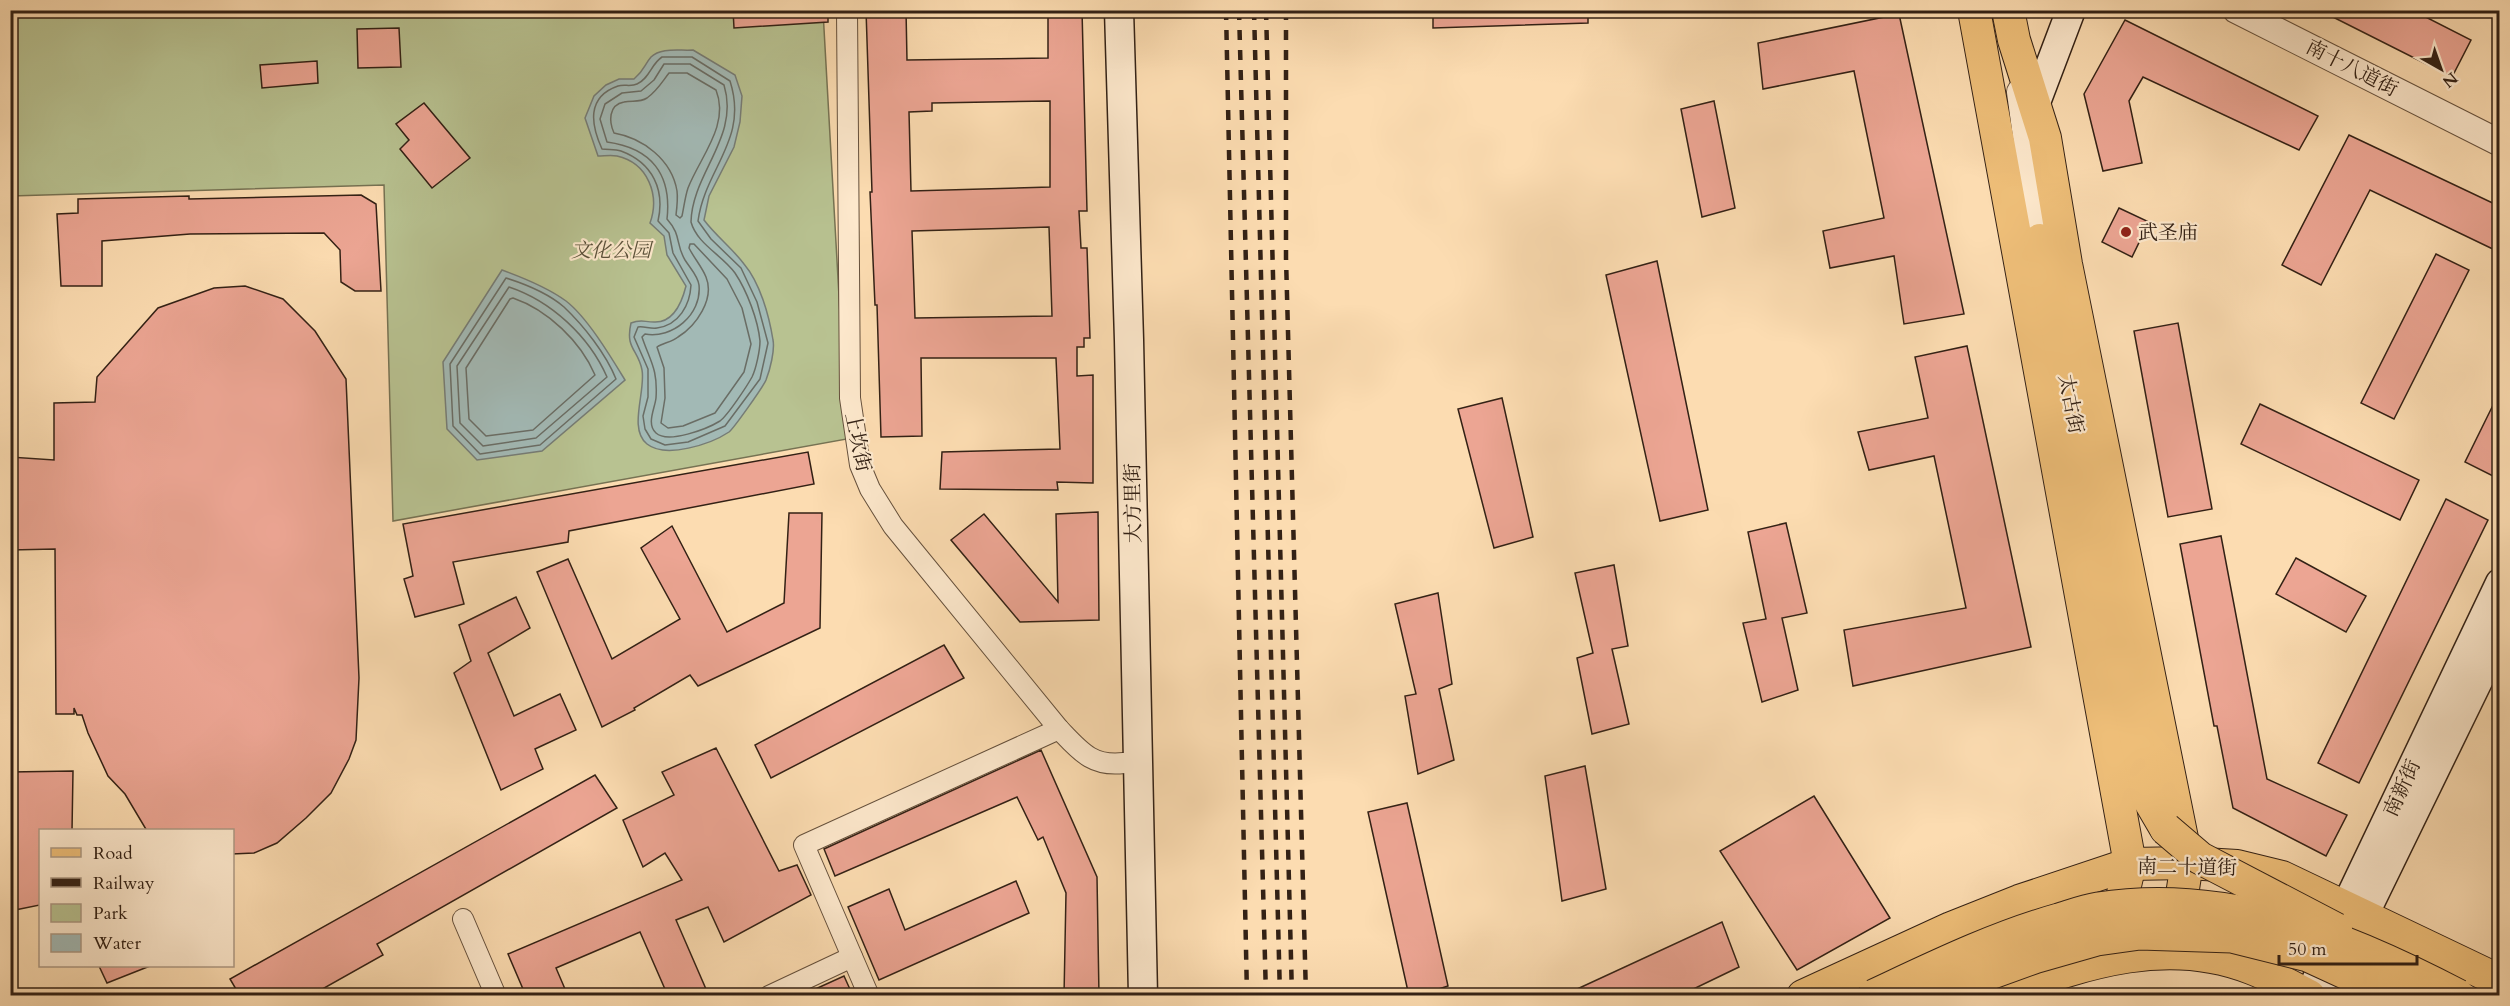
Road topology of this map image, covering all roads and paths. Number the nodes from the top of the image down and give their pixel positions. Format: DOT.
graph roads {
  1 [pos="847,10"];
  2 [pos="1106,10"];
  3 [pos="1119,10"];
  4 [pos="2071,10"];
  5 [pos="2236,10"];
  6 [pos="1978,14"];
  7 [pos="2011,25"];
  8 [pos="2035,105"];
  9 [pos="2499,142"];
  10 [pos="2040,240"];
  11 [pos="2499,583"];
  12 [pos="2499,636"];
  13 [pos="1059,729"];
  14 [pos="1124,763"];
  15 [pos="2187,863"];
  16 [pos="2130,864"];
  17 [pos="2355,910"];
  18 [pos="464,919"];
  19 [pos="2172,952"];
  20 [pos="852,957"];
  21 [pos="2108,958"];
  22 [pos="2499,981"];
  23 [pos="2445,989"];
  24 [pos="496,996"];
  25 [pos="769,996"];
  26 [pos="869,996"];
  27 [pos="1127,996"];
  28 [pos="1143,996"];
  29 [pos="1803,996"];
  30 [pos="1874,996"];
  31 [pos="1935,996"];
  32 [pos="1991,996"];
  33 [pos="2309,996"];
  34 [pos="2333,996"];
  35 [pos="2397,996"];
  1 -- 13 [label="street, 上坎街"];
  2 -- 14 [label="main road, 大方里街"];
  3 -- 28 [label="main road, 大方里街"];
  4 -- 8 [label="main road"];
  5 -- 9 [label="street, 南十八道街"];
  6 -- 16 [label="main road, 太古街"];
  7 -- 8 [label="main road, 太古街"];
  7 -- 10 [label="street, 太古街"];
  8 -- 15 [label="main road, 太古街"];
  10 -- 23 [label="main road, 太古街, bridge"];
  11 -- 17 [label="main road, 南新街"];
  12 -- 17 [label="main road, 南新街"];
  13 -- 14 [label="street, 上坎街"];
  13 -- 20 [label="street"];
  14 -- 27 [label="main road, 大方里街"];
  15 -- 16 [label="main road, 南二十道街"];
  15 -- 17 [label="main road, 南二十道街"];
  15 -- 19 [label="main road"];
  16 -- 21 [label="main road"];
  16 -- 29 [label="main road, 南二十道街"];
  17 -- 22 [label="main road, 南二十道街"];
  17 -- 33 [label="main road, 南新街"];
  17 -- 34 [label="main road, 南新街"];
  18 -- 24 [label="street"];
  19 -- 21 [label="main road"];
  19 -- 33 [label="main road"];
  20 -- 25 [label="street"];
  20 -- 26 [label="street"];
  21 -- 32 [label="main road"];
  23 -- 30 [label="highway, bridge"];
  31 -- 35 [label="highway, bridge"];
}
